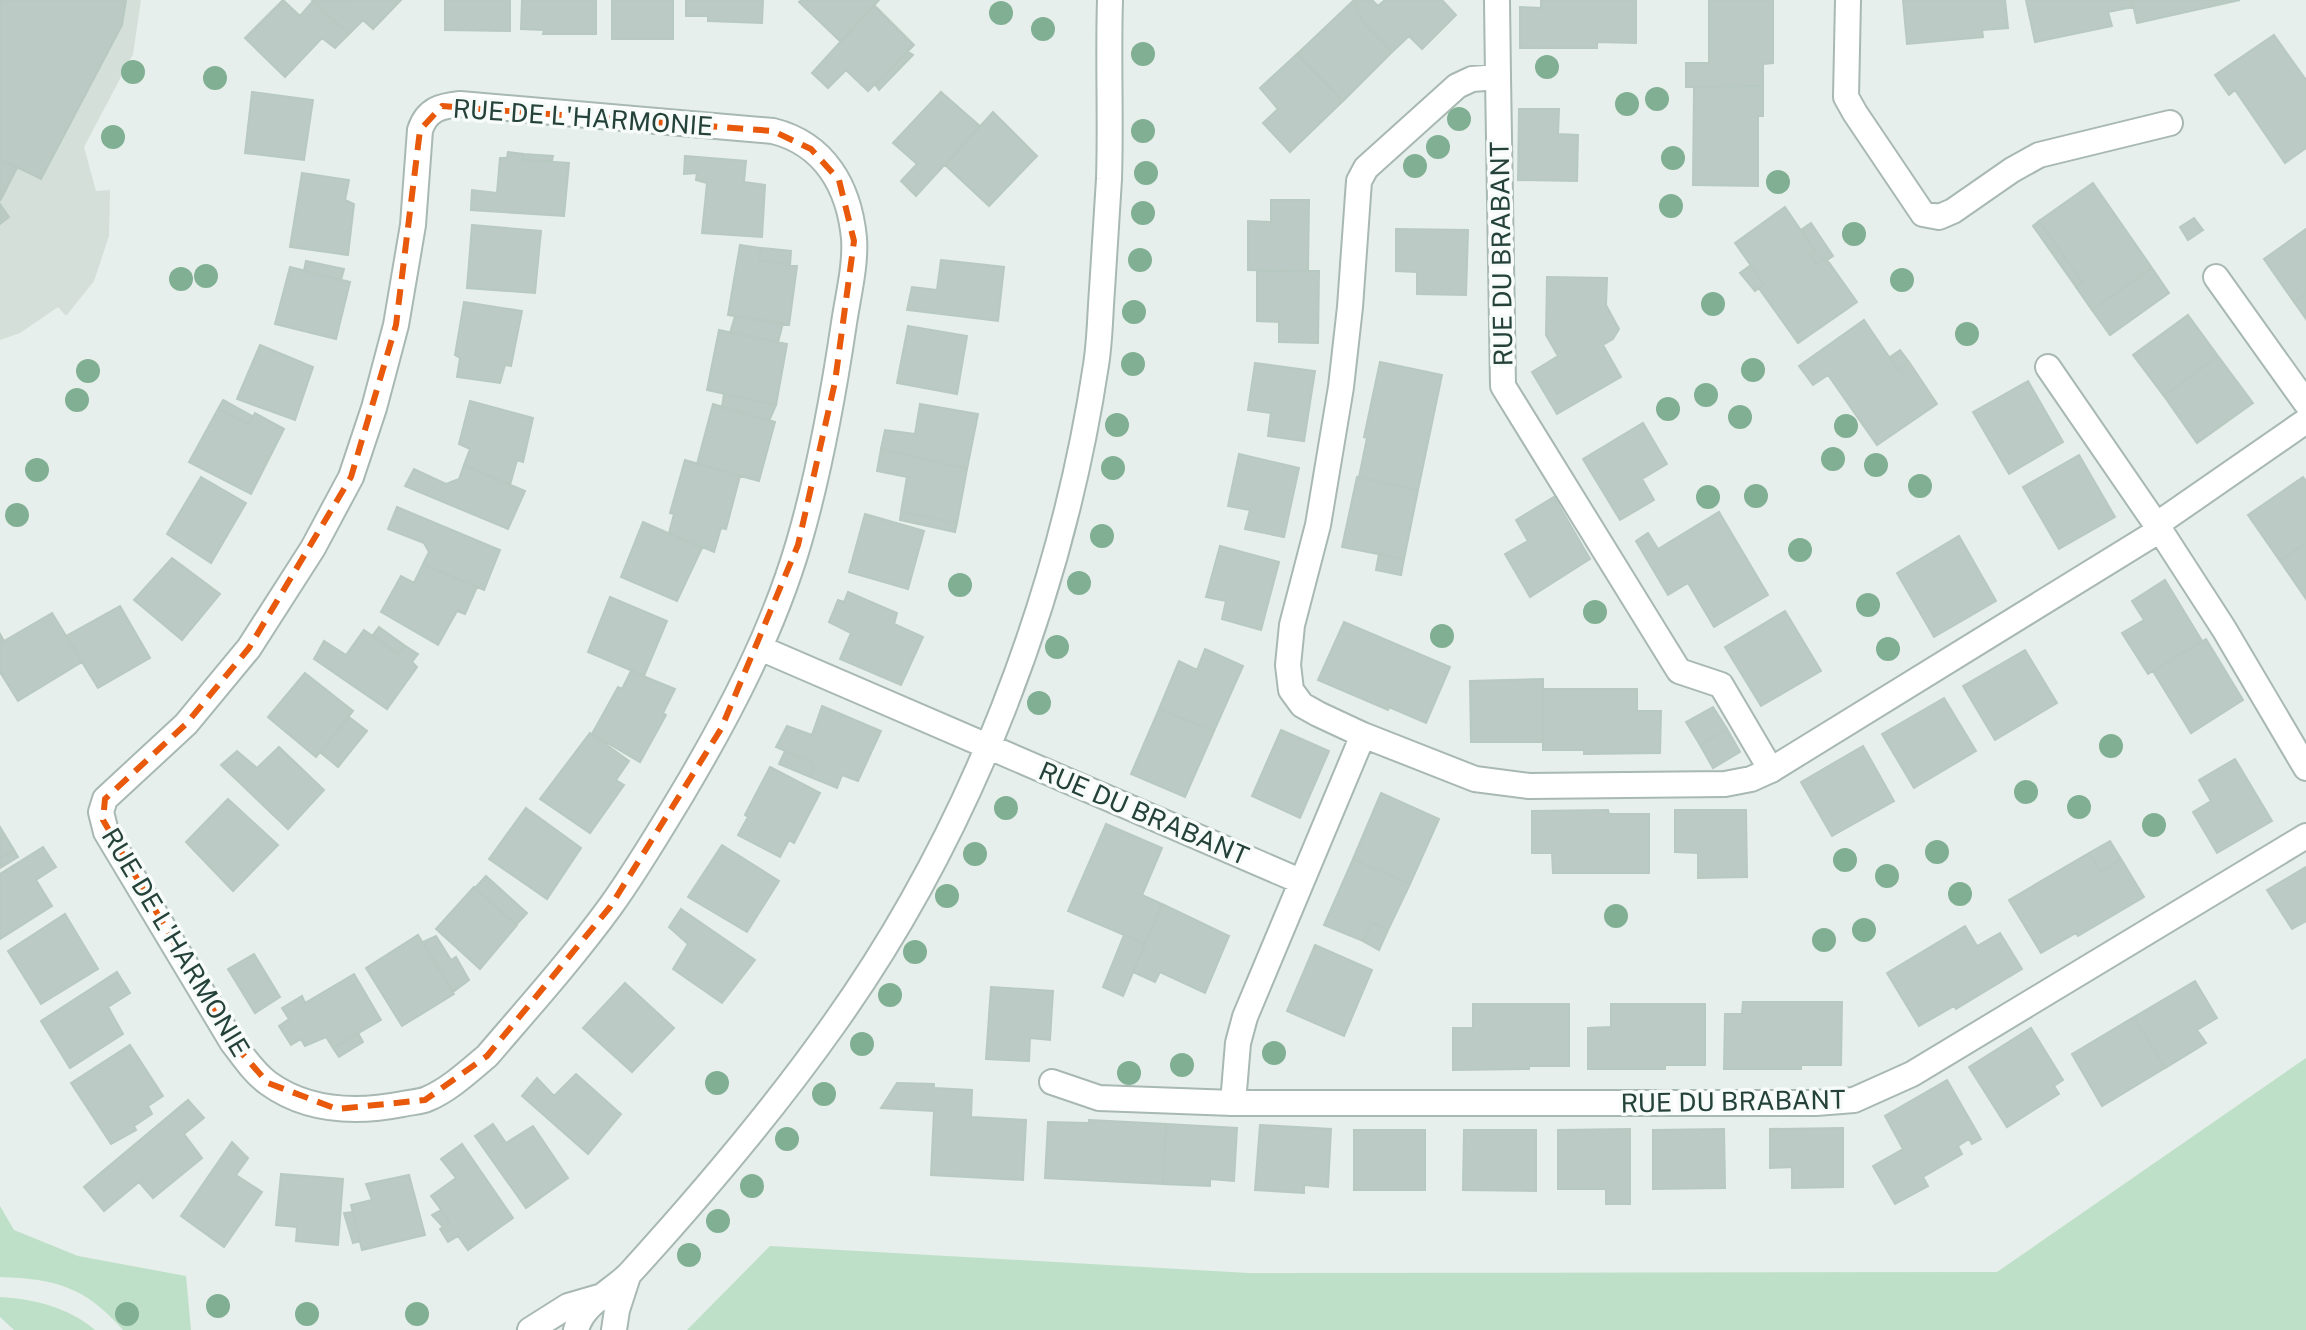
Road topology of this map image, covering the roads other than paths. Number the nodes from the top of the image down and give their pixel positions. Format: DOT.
graph roads {
  1 [pos="1110,0"];
  2 [pos="1497,0"];
  3 [pos="1848,0"];
  4 [pos="1498,77"];
  5 [pos="2170,123"];
  6 [pos="2216,277"];
  7 [pos="2048,367"];
  8 [pos="2306,403"];
  9 [pos="2306,421"];
  10 [pos="2158,528"];
  11 [pos="760,648"];
  12 [pos="1363,735"];
  13 [pos="987,747"];
  14 [pos="2306,768"];
  15 [pos="1771,770"];
  16 [pos="2306,836"];
  17 [pos="1300,881"];
  18 [pos="1052,1082"];
  19 [pos="1233,1103"];
  20 [pos="628,1276"];
  21 [pos="602,1296"];
  22 [pos="530,1330"];
  23 [pos="576,1330"];
  24 [pos="614,1330"];
  1 -- 13 [label="street"];
  2 -- 4 [label="street, RUE DU BRABANT"];
  3 -- 5 [label="street"];
  4 -- 12 [label="street"];
  4 -- 15 [label="street, RUE DU BRABANT"];
  6 -- 8 [label="street"];
  7 -- 10 [label="street"];
  9 -- 10 [label="street"];
  10 -- 14 [label="street"];
  10 -- 15 [label="street"];
  11 -- 11 [label="street, RUE DE L'HARMONIE"];
  11 -- 13 [label="street"];
  12 -- 15 [label="street"];
  12 -- 17 [label="street"];
  13 -- 17 [label="street, RUE DU BRABANT"];
  13 -- 20 [label="street"];
  16 -- 19 [label="street, RUE DU BRABANT"];
  17 -- 19 [label="street"];
  18 -- 19 [label="street, RUE DU BRABANT"];
  20 -- 21 [label="street"];
  20 -- 24 [label="street"];
  21 -- 22 [label="street"];
  21 -- 23 [label="street"];
}
